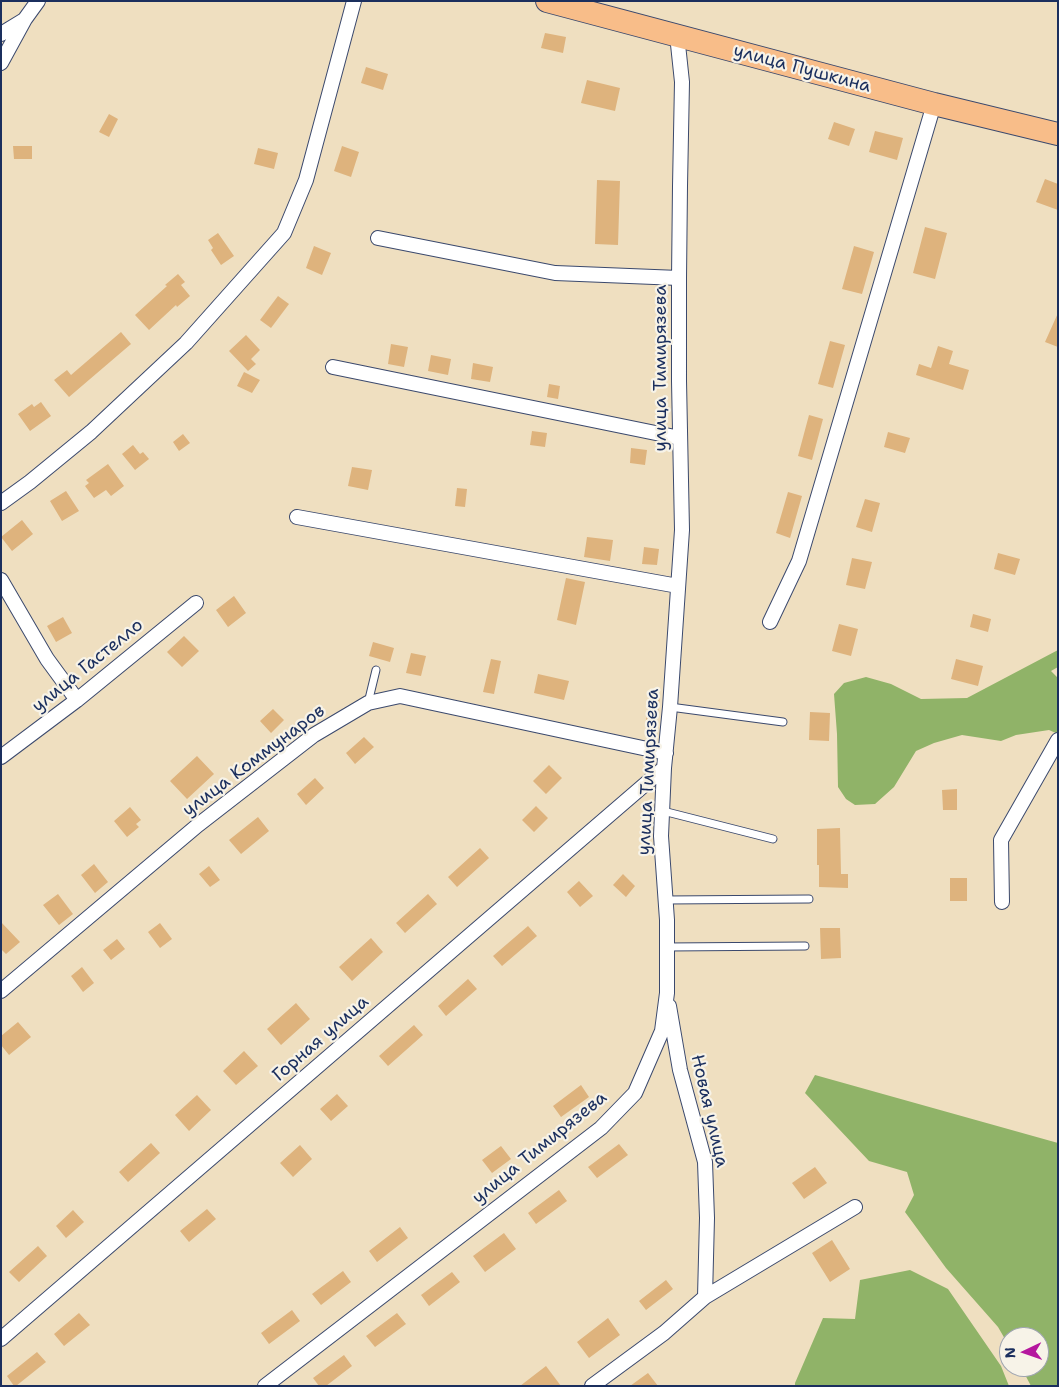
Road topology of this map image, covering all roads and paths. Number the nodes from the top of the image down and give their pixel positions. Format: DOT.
graph roads {
  1 [pos="38,1"];
  2 [pos="354,1"];
  3 [pos="547,1"];
  4 [pos="25,19"];
  5 [pos="1,34"];
  6 [pos="678,35"];
  7 [pos="1,63"];
  8 [pos="934,104"];
  9 [pos="1058,134"];
  10 [pos="378,238"];
  11 [pos="680,278"];
  12 [pos="333,367"];
  13 [pos="680,438"];
  14 [pos="1,503"];
  15 [pos="298,516"];
  16 [pos="1,580"];
  17 [pos="678,586"];
  18 [pos="196,603"];
  19 [pos="770,622"];
  20 [pos="376,670"];
  21 [pos="77,700"];
  22 [pos="368,703"];
  23 [pos="670,707"];
  24 [pos="783,722"];
  25 [pos="1058,740"];
  26 [pos="666,752"];
  27 [pos="1,757"];
  28 [pos="664,768"];
  29 [pos="662,811"];
  30 [pos="773,839"];
  31 [pos="809,899"];
  32 [pos="666,900"];
  33 [pos="1002,902"];
  34 [pos="805,946"];
  35 [pos="667,947"];
  36 [pos="1,991"];
  37 [pos="666,993"];
  38 [pos="855,1207"];
  39 [pos="705,1297"];
  40 [pos="1,1339"];
  41 [pos="265,1386"];
  42 [pos="592,1386"];
  1 -- 4 [label="street"];
  2 -- 14 [label="street"];
  3 -- 6 [label="main road, улица Пушкина"];
  4 -- 5 [label="street"];
  4 -- 7 [label="street"];
  6 -- 8 [label="main road, улица Пушкина"];
  6 -- 11 [label="street, улица Тимирязева"];
  8 -- 9 [label="main road, улица Пушкина"];
  8 -- 19 [label="street"];
  10 -- 11 [label="street"];
  11 -- 13 [label="street, улица Тимирязева"];
  12 -- 13 [label="street"];
  13 -- 17 [label="street, улица Тимирязева"];
  15 -- 17 [label="street"];
  16 -- 21 [label="street"];
  17 -- 23 [label="street, улица Тимирязева"];
  18 -- 21 [label="street, улица Гастелло"];
  20 -- 22 [label="lane"];
  21 -- 27 [label="street, улица Гастелло"];
  22 -- 26 [label="street, улица Коммунаров"];
  22 -- 36 [label="street, улица Коммунаров"];
  23 -- 24 [label="lane"];
  23 -- 26 [label="street, улица Тимирязева"];
  25 -- 33 [label="street"];
  26 -- 28 [label="street, улица Тимирязева"];
  28 -- 29 [label="street, улица Тимирязева"];
  28 -- 40 [label="street, Горная улица"];
  29 -- 30 [label="lane"];
  29 -- 32 [label="street, улица Тимирязева"];
  31 -- 32 [label="lane"];
  32 -- 35 [label="street, улица Тимирязева"];
  34 -- 35 [label="lane"];
  35 -- 37 [label="street, улица Тимирязева"];
  37 -- 39 [label="street, Новая улица"];
  37 -- 41 [label="street, улица Тимирязева"];
  38 -- 39 [label="street"];
  39 -- 42 [label="street"];
}
